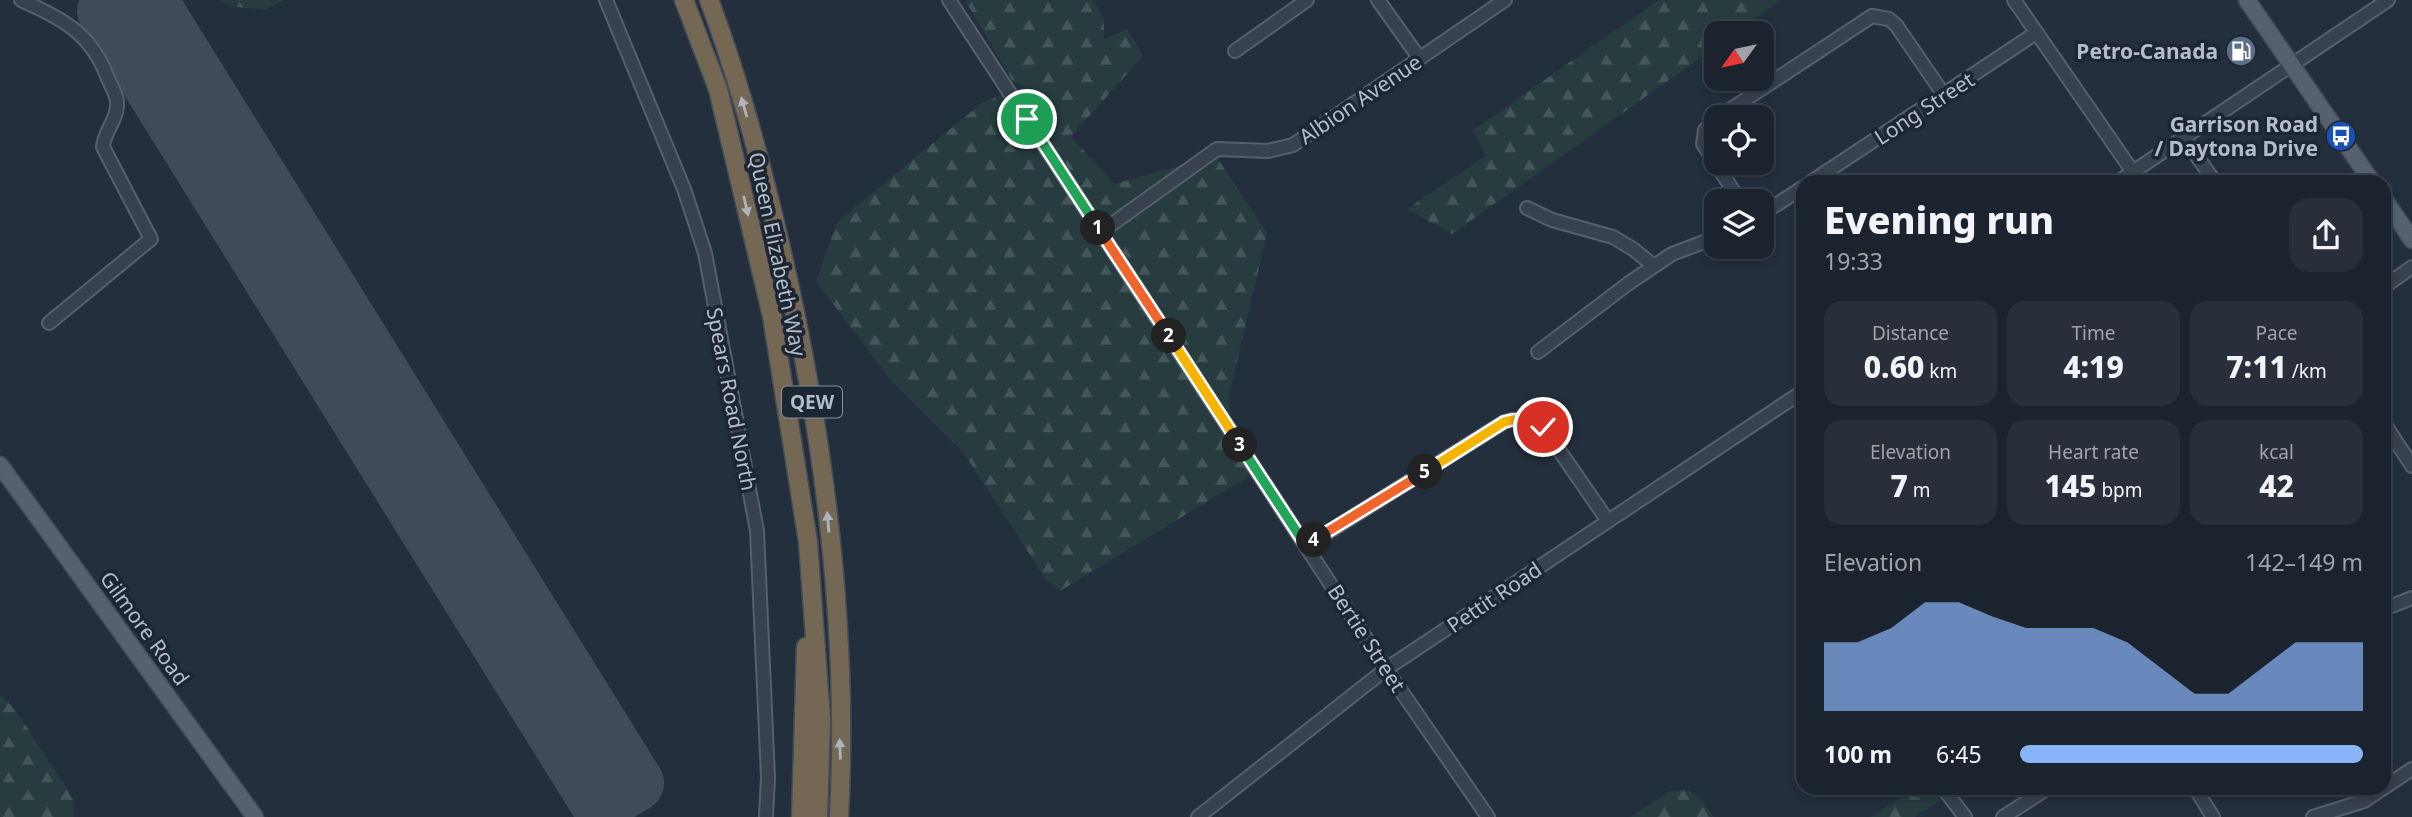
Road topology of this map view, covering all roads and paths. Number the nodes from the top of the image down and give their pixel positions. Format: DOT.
graph roads {
  1 [pos="21,0"];
  2 [pos="606,0"];
  3 [pos="684,0"];
  4 [pos="709,0"];
  5 [pos="949,0"];
  6 [pos="1307,0"];
  7 [pos="1378,0"];
  8 [pos="1504,0"];
  9 [pos="2014,0"];
  10 [pos="2247,0"];
  11 [pos="2388,0"];
  12 [pos="2036,33"];
  13 [pos="1235,51"];
  14 [pos="1420,59"];
  15 [pos="2292,65"];
  16 [pos="1944,95"];
  17 [pos="1738,105"];
  18 [pos="2184,138"];
  19 [pos="2133,172"];
  20 [pos="1822,175"];
  21 [pos="2128,175"];
  22 [pos="2210,175"];
  23 [pos="2367,175"];
  24 [pos="1796,192"];
  25 [pos="1774,206"];
  26 [pos="1527,208"];
  27 [pos="2391,208"];
  28 [pos="1101,232"];
  29 [pos="2412,240"];
  30 [pos="1704,242"];
  31 [pos="1654,266"];
  32 [pos="2412,267"];
  33 [pos="2391,281"];
  34 [pos="49,323"];
  35 [pos="1538,352"];
  36 [pos="1796,396"];
  37 [pos="2391,434"];
  38 [pos="0,465"];
  39 [pos="2412,466"];
  40 [pos="1608,521"];
  41 [pos="808,542"];
  42 [pos="1306,546"];
  43 [pos="2412,598"];
  44 [pos="2391,606"];
  45 [pos="1386,668"];
  46 [pos="2412,769"];
  47 [pos="2391,783"];
  48 [pos="1948,795"];
  49 [pos="2037,795"];
  50 [pos="2199,795"];
  51 [pos="2373,795"];
  52 [pos="255,817"];
  53 [pos="766,817"];
  54 [pos="801,817"];
  55 [pos="818,817"];
  56 [pos="839,817"];
  57 [pos="1198,817"];
  58 [pos="1488,817"];
  59 [pos="1965,817"];
  60 [pos="2003,817"];
  61 [pos="2213,817"];
  62 [pos="2312,817"];
  1 -- 34 [label="street"];
  2 -- 53 [label="street, Spears Road North"];
  3 -- 41 [label="highway, Queen Elizabeth Way / QEW, one-way"];
  56 -- 4 [label="highway, Queen Elizabeth Way / QEW, one-way"];
  5 -- 28 [label="street, Bertie Street"];
  6 -- 13 [label="street"];
  7 -- 14 [label="street"];
  8 -- 14 [label="street, Albion Avenue"];
  9 -- 12 [label="street"];
  10 -- 15 [label="main road"];
  11 -- 15 [label="street"];
  12 -- 16 [label="street, Long Street"];
  12 -- 19 [label="street"];
  14 -- 28 [label="street, Albion Avenue"];
  15 -- 18 [label="street"];
  15 -- 23 [label="main road"];
  16 -- 17 [label="street"];
  16 -- 20 [label="street, Long Street"];
  18 -- 19 [label="street"];
  18 -- 22 [label="street"];
  19 -- 21 [label="street"];
  24 -- 25 [label="street"];
  26 -- 31 [label="street"];
  27 -- 29 [label="main road"];
  28 -- 42 [label="street, Bertie Street"];
  30 -- 31 [label="street"];
  31 -- 35 [label="street"];
  32 -- 33 [label="street"];
  36 -- 40 [label="street, Pettit Road"];
  37 -- 39 [label="street"];
  38 -- 52 [label="main road, Gilmore Road"];
  40 -- 42 [label="street"];
  40 -- 45 [label="street, Pettit Road"];
  41 -- 54 [label="highway"];
  41 -- 55 [label="highway, Queen Elizabeth Way / QEW"];
  42 -- 45 [label="street, Bertie Street"];
  43 -- 44 [label="street"];
  45 -- 57 [label="street, Pettit Road"];
  45 -- 58 [label="street, Bertie Street"];
  46 -- 47 [label="street"];
  48 -- 59 [label="street"];
  49 -- 60 [label="street"];
  50 -- 61 [label="street"];
  51 -- 62 [label="street"];
}
